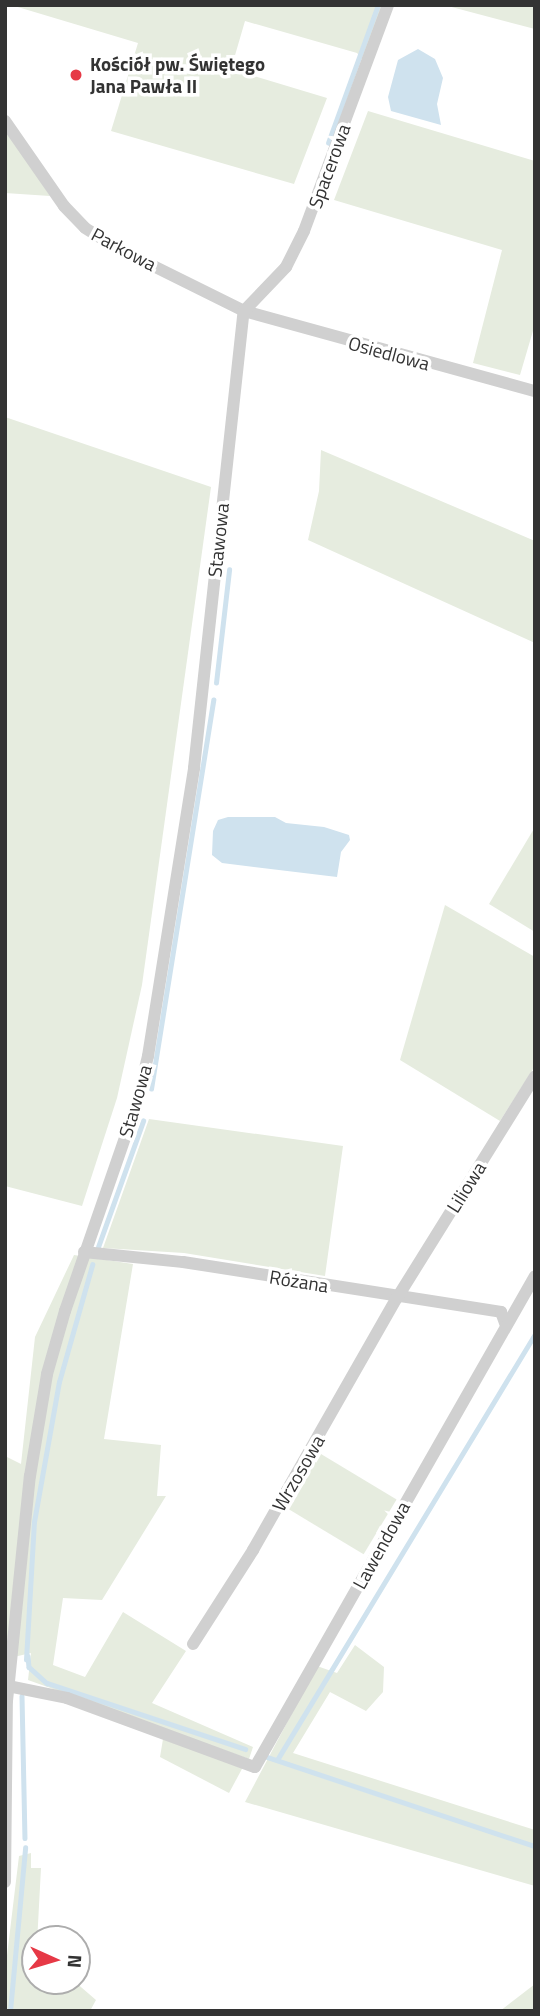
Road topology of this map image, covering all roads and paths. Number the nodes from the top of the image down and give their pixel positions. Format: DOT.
graph roads {
  1 [pos="388,5"];
  2 [pos="5,121"];
  3 [pos="244,311"];
  4 [pos="535,391"];
  5 [pos="535,1076"];
  6 [pos="84,1252"];
  7 [pos="535,1276"];
  8 [pos="397,1298"];
  9 [pos="505,1323"];
  10 [pos="193,1644"];
  11 [pos="8,1686"];
  12 [pos="5,1882"];
  1 -- 3 [label="street, Spacerowa"];
  2 -- 3 [label="street, Parkowa"];
  3 -- 4 [label="street, Osiedlowa"];
  3 -- 6 [label="street, Stawowa"];
  5 -- 8 [label="street, Liliowa"];
  6 -- 8 [label="street, Różana"];
  6 -- 11 [label="street, Stawowa"];
  7 -- 9 [label="street, Lawendowa"];
  8 -- 9 [label="street, Różana"];
  8 -- 10 [label="street, Wrzosowa"];
  9 -- 11 [label="street, Lawendowa"];
  11 -- 12 [label="street, Stawowa"];
}
